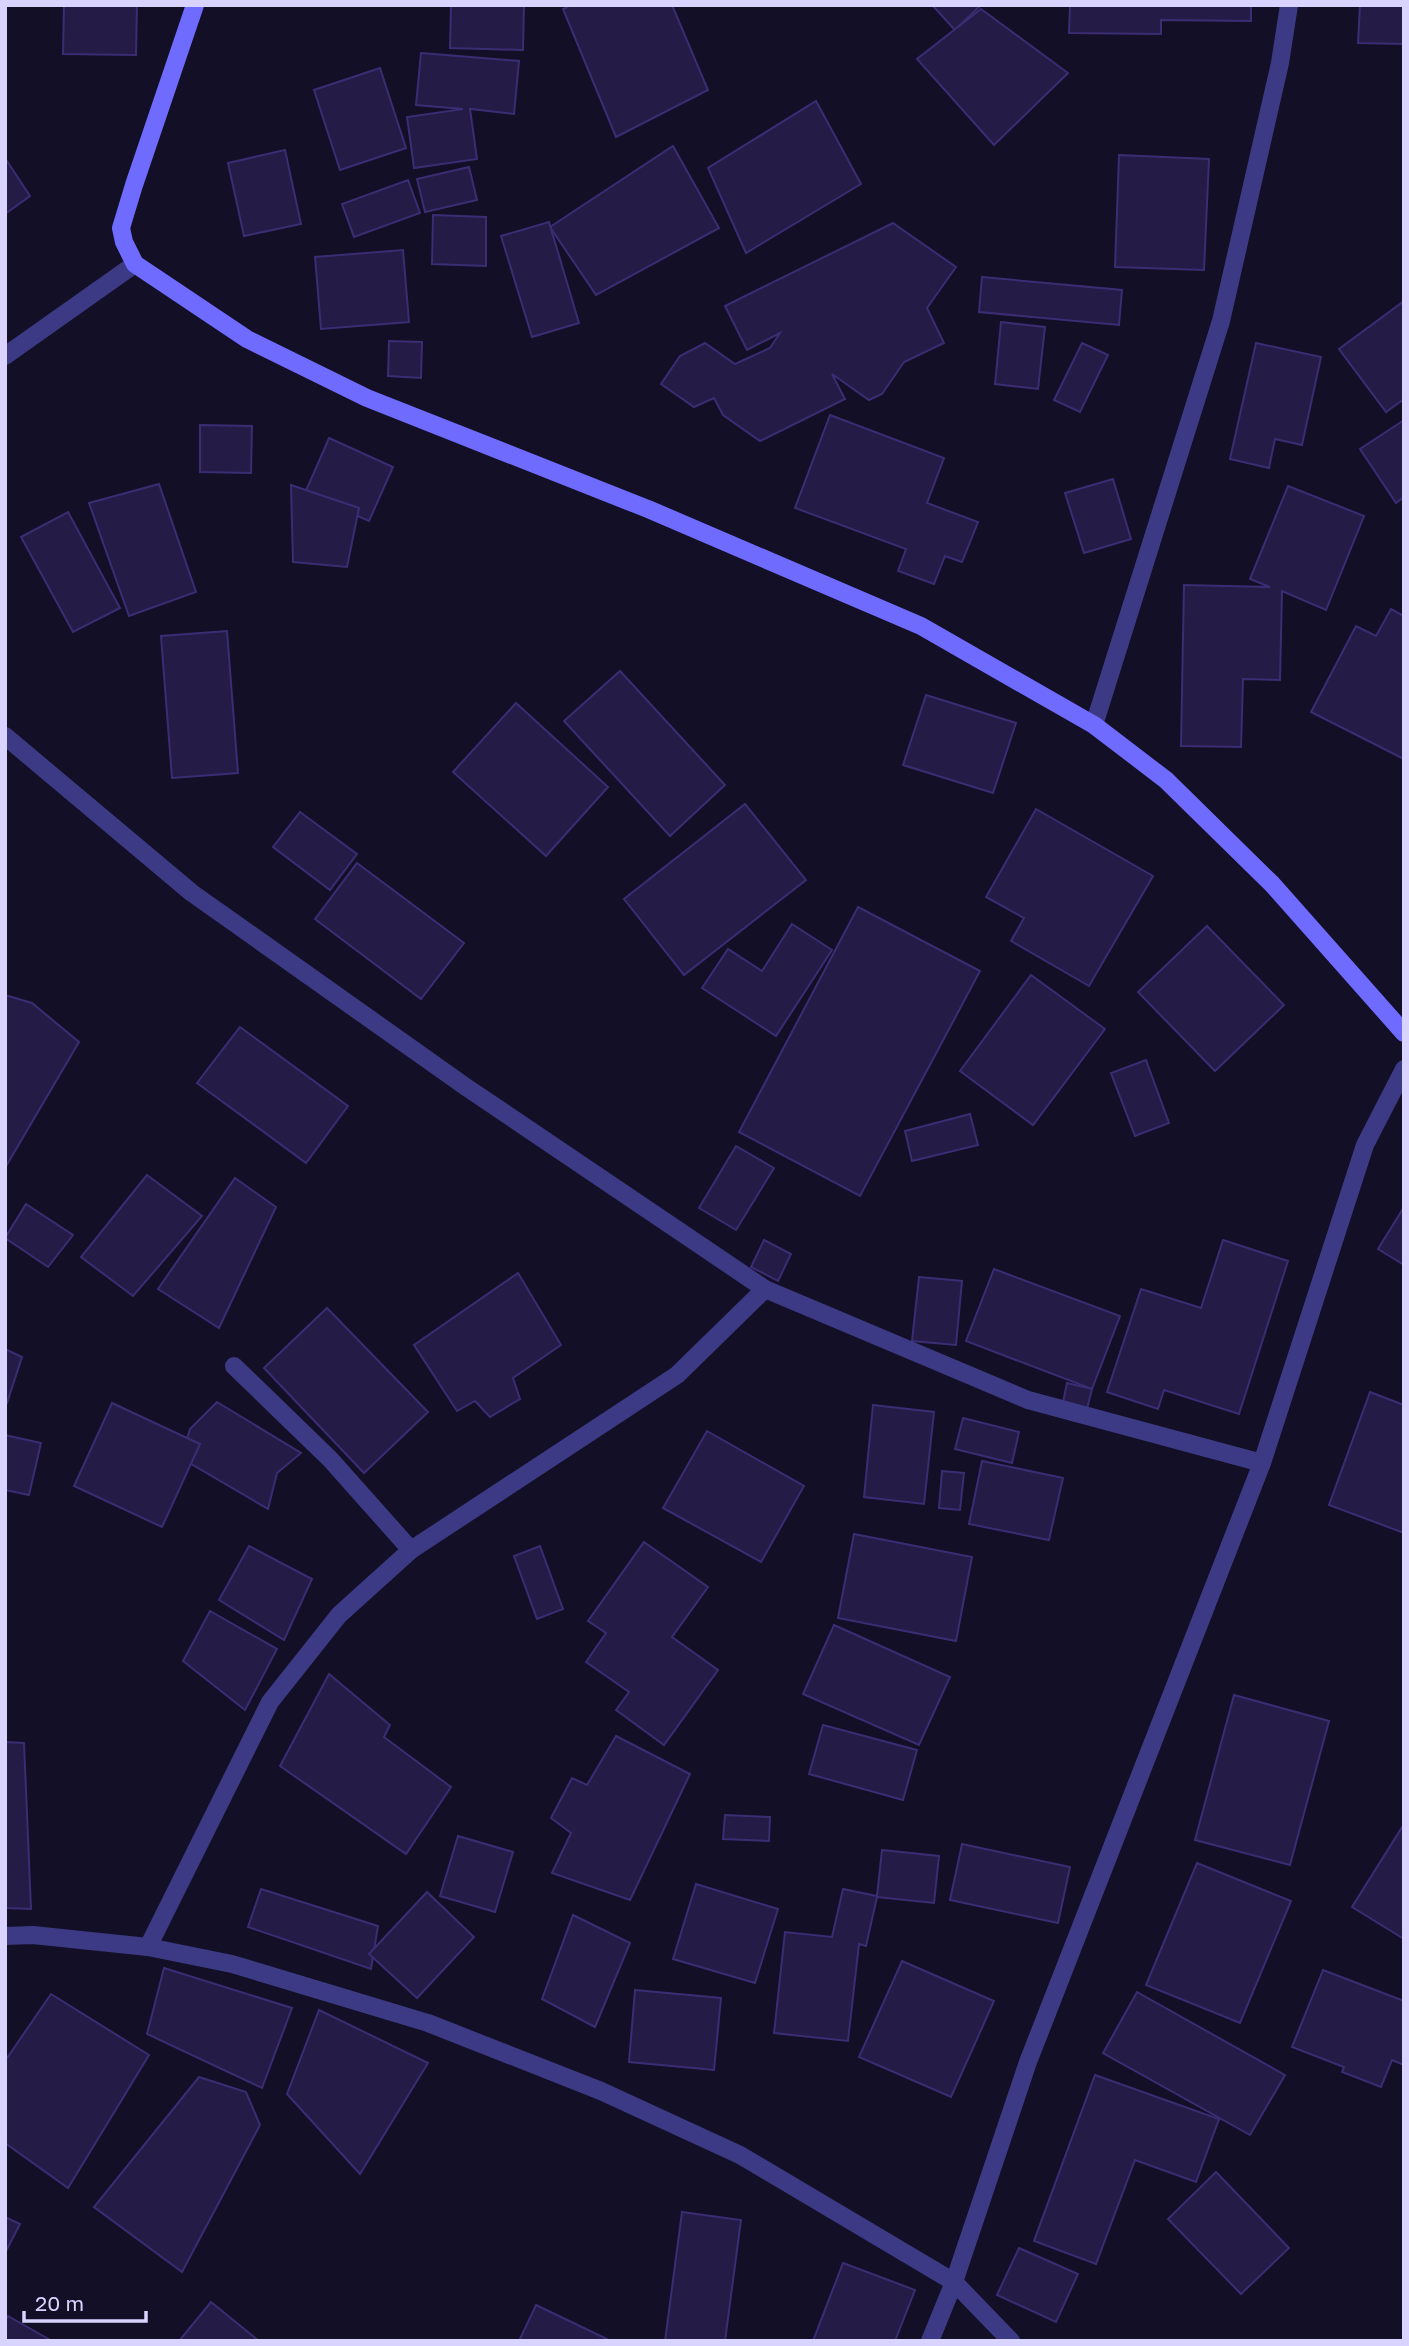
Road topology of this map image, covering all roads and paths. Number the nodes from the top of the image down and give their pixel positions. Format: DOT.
graph roads {
  1 [pos="195,5"];
  2 [pos="1289,5"];
  3 [pos="135,264"];
  4 [pos="5,356"];
  5 [pos="1094,725"];
  6 [pos="5,736"];
  7 [pos="1404,1033"];
  8 [pos="1404,1069"];
  9 [pos="765,1289"];
  10 [pos="234,1366"];
  11 [pos="1262,1462"];
  12 [pos="411,1550"];
  13 [pos="5,1936"];
  14 [pos="148,1947"];
  15 [pos="954,2281"];
  16 [pos="930,2341"];
  17 [pos="1011,2341"];
  1 -- 3 [label="street"];
  2 -- 5 [label="street"];
  3 -- 4 [label="street"];
  3 -- 5 [label="street"];
  5 -- 7 [label="street"];
  6 -- 9 [label="street"];
  8 -- 11 [label="street"];
  9 -- 11 [label="street"];
  9 -- 12 [label="street"];
  10 -- 12 [label="street"];
  11 -- 15 [label="street"];
  12 -- 14 [label="street"];
  13 -- 14 [label="street"];
  14 -- 15 [label="street"];
  15 -- 16 [label="street"];
  15 -- 17 [label="street"];
}
